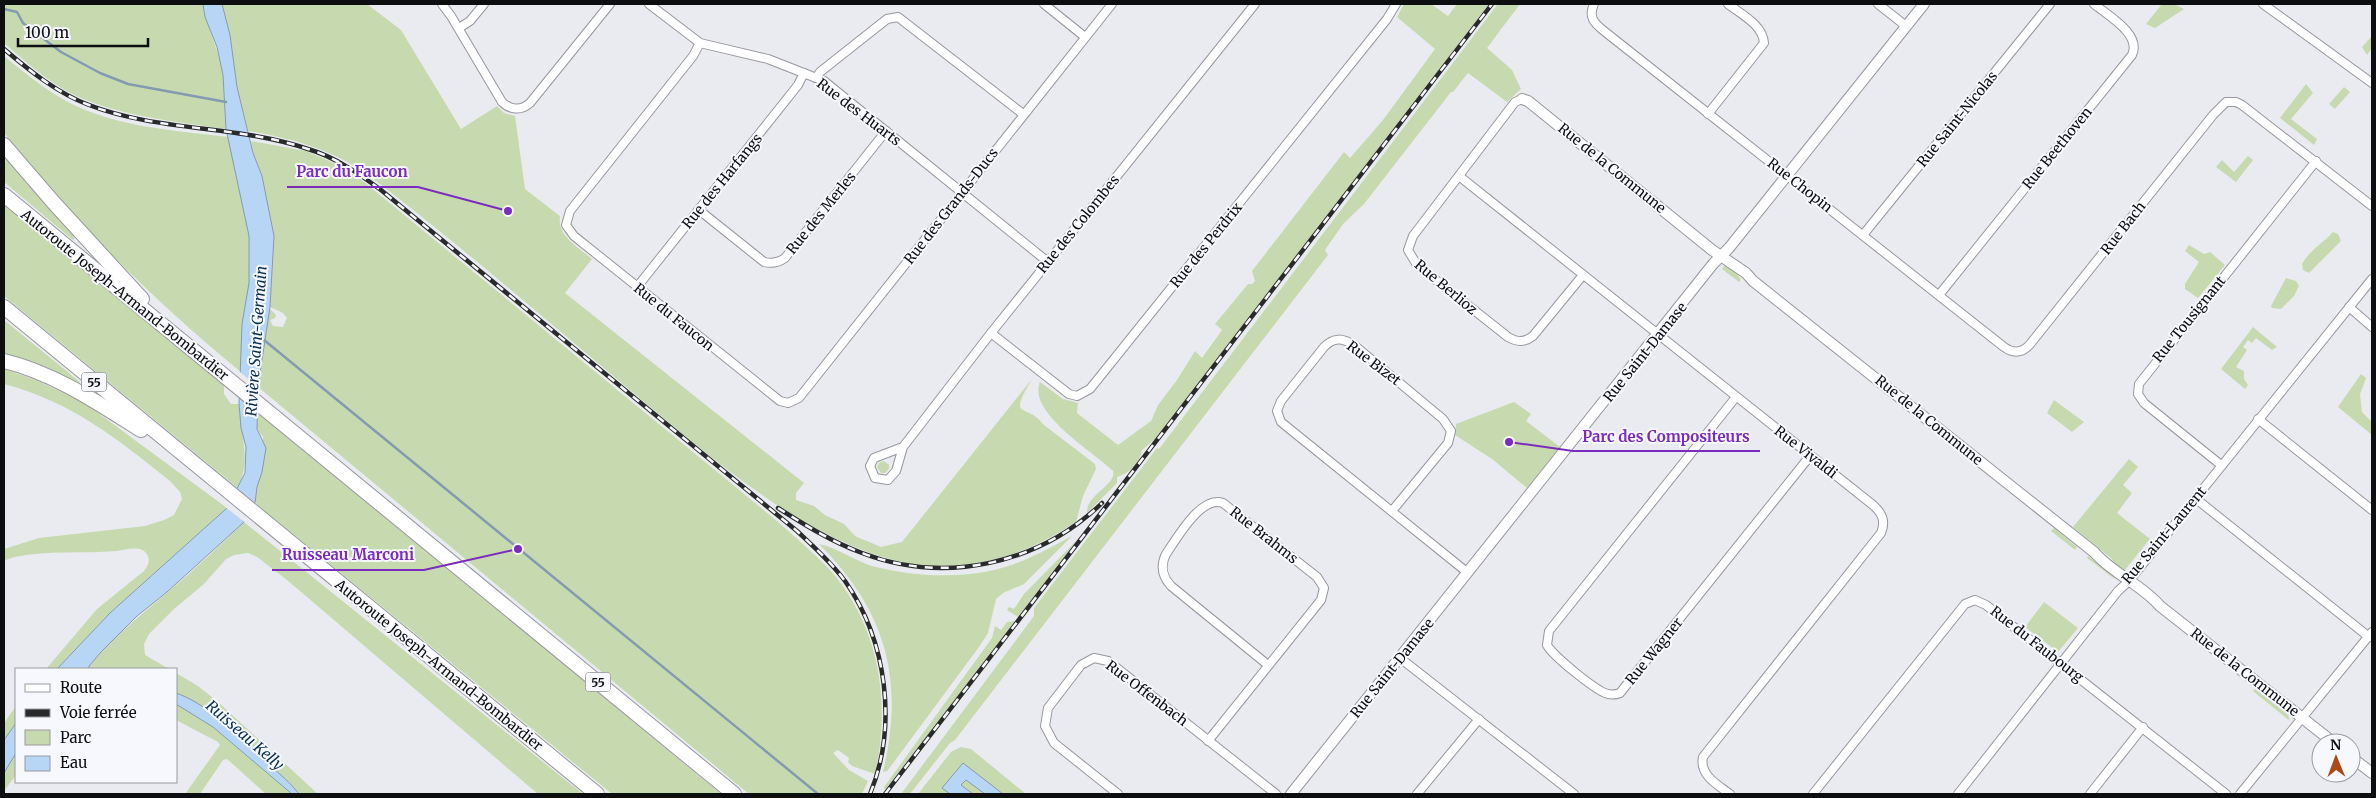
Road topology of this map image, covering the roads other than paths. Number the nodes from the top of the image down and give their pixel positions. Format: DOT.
graph roads {
  1 [pos="442,4"];
  2 [pos="484,4"];
  3 [pos="610,4"];
  4 [pos="649,4"];
  5 [pos="1044,4"];
  6 [pos="1112,4"];
  7 [pos="1255,4"];
  8 [pos="1396,4"];
  9 [pos="1728,4"];
  10 [pos="1878,4"];
  11 [pos="1924,4"];
  12 [pos="2050,4"];
  13 [pos="2094,4"];
  14 [pos="2263,4"];
  15 [pos="1592,8"];
  16 [pos="1906,26"];
  17 [pos="459,28"];
  18 [pos="1085,37"];
  19 [pos="700,43"];
  20 [pos="804,73"];
  21 [pos="816,78"];
  22 [pos="2372,83"];
  23 [pos="1522,99"];
  24 [pos="1023,114"];
  25 [pos="1708,114"];
  26 [pos="886,131"];
  27 [pos="4,145"];
  28 [pos="2316,161"];
  29 [pos="1787,174"];
  30 [pos="1459,176"];
  31 [pos="962,192"];
  32 [pos="4,194"];
  33 [pos="2372,206"];
  34 [pos="698,210"];
  35 [pos="1864,235"];
  36 [pos="1722,256"];
  37 [pos="1048,262"];
  38 [pos="1582,275"];
  39 [pos="2372,278"];
  40 [pos="637,287"];
  41 [pos="1939,295"];
  42 [pos="4,307"];
  43 [pos="2348,308"];
  44 [pos="2372,327"];
  45 [pos="991,333"];
  46 [pos="1659,335"];
  47 [pos="176,336"];
  48 [pos="2018,352"];
  49 [pos="4,361"];
  50 [pos="1736,397"];
  51 [pos="787,403"];
  52 [pos="2258,419"];
  53 [pos="903,447"];
  54 [pos="185,456"];
  55 [pos="1810,456"];
  56 [pos="2221,465"];
  57 [pos="2195,498"];
  58 [pos="2372,510"];
  59 [pos="1392,512"];
  60 [pos="1468,573"];
  61 [pos="2129,581"];
  62 [pos="2370,635"];
  63 [pos="1400,658"];
  64 [pos="2061,664"];
  65 [pos="1268,665"];
  66 [pos="2303,718"];
  67 [pos="1479,719"];
  68 [pos="2143,728"];
  69 [pos="2322,733"];
  70 [pos="1208,741"];
  71 [pos="2361,765"];
  72 [pos="2372,774"];
  73 [pos="597,794"];
  74 [pos="734,794"];
  75 [pos="1118,794"];
  76 [pos="1276,794"];
  77 [pos="1291,794"];
  78 [pos="1418,794"];
  79 [pos="1574,794"];
  80 [pos="1730,794"];
  81 [pos="1813,794"];
  82 [pos="1958,794"];
  83 [pos="2090,794"];
  84 [pos="2226,794"];
  85 [pos="2240,794"];
  1 -- 17 [label="street"];
  2 -- 17 [label="street"];
  3 -- 17 [label="street"];
  4 -- 19 [label="street, Rue des Huarts"];
  5 -- 18 [label="street"];
  6 -- 18 [label="street, Rue des Grands-Ducs"];
  7 -- 37 [label="street, Rue des Colombes"];
  8 -- 45 [label="street, Rue des Perdrix"];
  9 -- 25 [label="street"];
  10 -- 16 [label="street"];
  11 -- 16 [label="street, Rue Saint-Damase"];
  12 -- 35 [label="street, Rue Saint-Nicolas"];
  13 -- 41 [label="street, Rue Beethoven"];
  14 -- 22 [label="street"];
  15 -- 25 [label="street, Rue Chopin"];
  16 -- 29 [label="street, Rue Saint-Damase"];
  18 -- 24 [label="street, Rue des Grands-Ducs"];
  19 -- 20 [label="street, Rue des Huarts"];
  19 -- 40 [label="street, Rue du Faucon"];
  20 -- 21 [label="street, Rue des Huarts"];
  20 -- 34 [label="street, Rue des Harfangs"];
  21 -- 24 [label="street"];
  21 -- 26 [label="street, Rue des Huarts"];
  23 -- 30 [label="street, Rue Berlioz"];
  23 -- 36 [label="street, Rue de la Commune"];
  24 -- 31 [label="street, Rue des Grands-Ducs"];
  25 -- 29 [label="street, Rue Chopin"];
  26 -- 31 [label="street, Rue des Huarts"];
  26 -- 34 [label="street, Rue des Merles"];
  27 -- 47 [label="highway"];
  28 -- 33 [label="street"];
  28 -- 48 [label="street, Rue Bach"];
  28 -- 56 [label="street, Rue Tousignant"];
  29 -- 35 [label="street, Rue Chopin"];
  29 -- 36 [label="street, Rue Saint-Damase"];
  30 -- 38 [label="street, Rue Vivaldi"];
  30 -- 38 [label="street, Rue Berlioz"];
  31 -- 37 [label="street, Rue des Huarts"];
  31 -- 51 [label="street, Rue des Grands-Ducs"];
  32 -- 47 [label="highway, Autoroute Joseph-Armand-Bombardier / 55"];
  34 -- 40 [label="street, Rue des Harfangs"];
  35 -- 41 [label="street, Rue Chopin"];
  36 -- 46 [label="street, Rue Saint-Damase"];
  36 -- 61 [label="street, Rue de la Commune"];
  37 -- 45 [label="street, Rue des Colombes"];
  38 -- 46 [label="street, Rue Vivaldi"];
  39 -- 43 [label="street, Rue Saint-Laurent"];
  40 -- 51 [label="street, Rue du Faucon"];
  41 -- 48 [label="street, Rue Chopin"];
  42 -- 54 [label="highway, Autoroute Joseph-Armand-Bombardier / 55"];
  43 -- 44 [label="street"];
  43 -- 52 [label="street, Rue Saint-Laurent"];
  45 -- 53 [label="street, Rue des Colombes"];
  46 -- 50 [label="street, Rue Vivaldi"];
  46 -- 60 [label="street, Rue Saint-Damase"];
  47 -- 74 [label="highway, Autoroute Joseph-Armand-Bombardier / 55"];
  49 -- 54 [label="highway"];
  50 -- 55 [label="street, Rue Vivaldi"];
  50 -- 55 [label="street, Rue Wagner"];
  52 -- 56 [label="street, Rue Saint-Laurent"];
  52 -- 58 [label="street"];
  53 -- 53 [label="street, Rue des Colombes"];
  54 -- 73 [label="highway, Autoroute Joseph-Armand-Bombardier / 55"];
  55 -- 80 [label="street, Rue Vivaldi"];
  56 -- 57 [label="street, Rue Saint-Laurent"];
  57 -- 61 [label="street, Rue Saint-Laurent"];
  57 -- 62 [label="street"];
  59 -- 59 [label="street, Rue Bizet"];
  59 -- 60 [label="street, Rue Bizet"];
  60 -- 63 [label="street, Rue Saint-Damase"];
  61 -- 64 [label="street, Rue Saint-Laurent"];
  61 -- 66 [label="street, Rue de la Commune"];
  62 -- 66 [label="street"];
  63 -- 67 [label="street"];
  63 -- 77 [label="street, Rue Saint-Damase"];
  64 -- 68 [label="street, Rue du Faubourg"];
  64 -- 81 [label="street, Rue du Faubourg"];
  64 -- 82 [label="street, Rue Saint-Laurent"];
  65 -- 65 [label="street, Rue Brahms"];
  65 -- 70 [label="street, Rue Brahms"];
  66 -- 69 [label="street, Rue de la Commune"];
  66 -- 85 [label="street"];
  67 -- 78 [label="street"];
  67 -- 79 [label="street"];
  68 -- 83 [label="street"];
  68 -- 84 [label="street, Rue du Faubourg"];
  70 -- 75 [label="street, Rue Offenbach"];
  70 -- 76 [label="street, Rue Offenbach"];
  71 -- 72 [label="street"];
}
